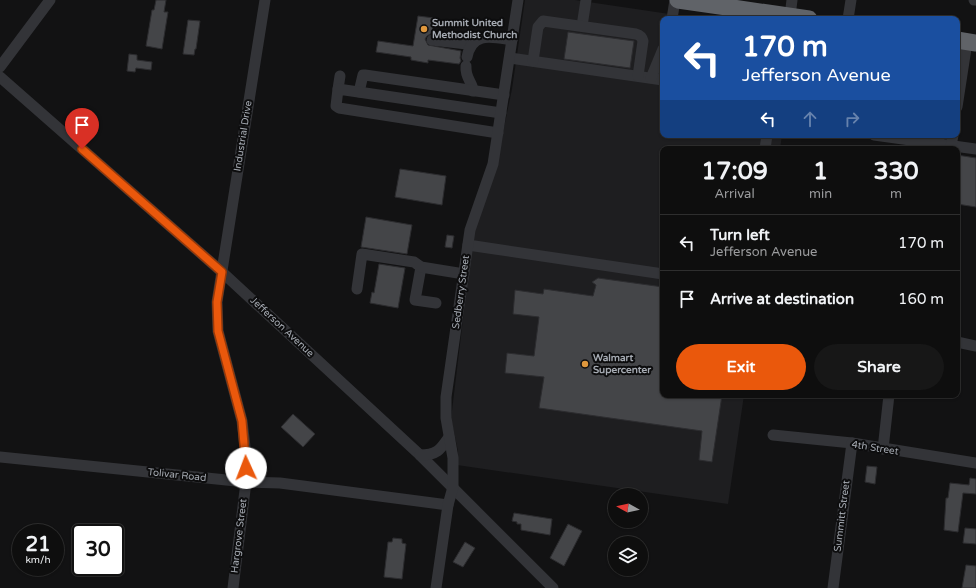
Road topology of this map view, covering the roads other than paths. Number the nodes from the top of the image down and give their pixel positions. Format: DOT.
graph roads {
  1 [pos="50,0"];
  2 [pos="265,0"];
  3 [pos="518,0"];
  4 [pos="586,0"];
  5 [pos="675,0"];
  6 [pos="678,0"];
  7 [pos="851,0"];
  8 [pos="760,6"];
  9 [pos="791,8"];
  10 [pos="672,16"];
  11 [pos="804,16"];
  12 [pos="848,16"];
  13 [pos="582,26"];
  14 [pos="432,40"];
  15 [pos="512,40"];
  16 [pos="967,42"];
  17 [pos="470,46"];
  18 [pos="660,56"];
  19 [pos="510,58"];
  20 [pos="533,61"];
  21 [pos="0,67"];
  22 [pos="340,76"];
  23 [pos="638,76"];
  24 [pos="960,76"];
  25 [pos="0,77"];
  26 [pos="651,78"];
  27 [pos="660,80"];
  28 [pos="338,89"];
  29 [pos="473,91"];
  30 [pos="359,92"];
  31 [pos="504,95"];
  32 [pos="501,113"];
  33 [pos="498,133"];
  34 [pos="918,138"];
  35 [pos="952,140"];
  36 [pos="976,149"];
  37 [pos="468,246"];
  38 [pos="421,268"];
  39 [pos="222,272"];
  40 [pos="464,274"];
  41 [pos="660,274"];
  42 [pos="357,289"];
  43 [pos="436,303"];
  44 [pos="960,343"];
  45 [pos="976,346"];
  46 [pos="889,398"];
  47 [pos="774,435"];
  48 [pos="449,436"];
  49 [pos="852,443"];
  50 [pos="882,449"];
  51 [pos="420,455"];
  52 [pos="0,457"];
  53 [pos="976,463"];
  54 [pos="246,482"];
  55 [pos="453,487"];
  56 [pos="448,505"];
  57 [pos="233,588"];
  58 [pos="436,588"];
  59 [pos="553,588"];
  60 [pos="833,588"];
  1 -- 21 [label="street"];
  2 -- 39 [label="street, Industrial Drive"];
  3 -- 15 [label="street, Sedberry Street"];
  4 -- 13 [label="street"];
  5 -- 10 [label="street"];
  6 -- 8 [label="highway"];
  7 -- 12 [label="street"];
  8 -- 9 [label="highway"];
  9 -- 11 [label="highway"];
  13 -- 20 [label="street"];
  13 -- 23 [label="street"];
  14 -- 17 [label="street"];
  15 -- 17 [label="street"];
  15 -- 19 [label="street, Sedberry Street"];
  16 -- 24 [label="street"];
  17 -- 29 [label="street"];
  18 -- 26 [label="street"];
  19 -- 20 [label="street"];
  19 -- 31 [label="street, Sedberry Street"];
  20 -- 23 [label="street"];
  22 -- 28 [label="street"];
  23 -- 26 [label="street"];
  25 -- 39 [label="street, Jefferson Avenue"];
  26 -- 27 [label="street"];
  28 -- 30 [label="street"];
  28 -- 33 [label="street"];
  29 -- 30 [label="street"];
  29 -- 31 [label="street"];
  30 -- 32 [label="street"];
  31 -- 32 [label="street, Sedberry Street"];
  32 -- 33 [label="street, Sedberry Street"];
  33 -- 37 [label="street, Sedberry Street"];
  34 -- 35 [label="street"];
  35 -- 36 [label="street"];
  37 -- 40 [label="street, Sedberry Street"];
  37 -- 41 [label="street"];
  38 -- 40 [label="street"];
  38 -- 42 [label="street"];
  38 -- 43 [label="street"];
  39 -- 51 [label="street, Jefferson Avenue"];
  39 -- 54 [label="street, Hargrove Street"];
  40 -- 48 [label="street, Sedberry Street"];
  44 -- 45 [label="street"];
  46 -- 50 [label="street"];
  47 -- 49 [label="street, 4th Street"];
  48 -- 51 [label="street"];
  48 -- 55 [label="street, Sedberry Street"];
  49 -- 50 [label="street, 4th Street"];
  49 -- 60 [label="street, Summitt Street"];
  50 -- 53 [label="street, 4th Street"];
  51 -- 55 [label="street, Jefferson Avenue"];
  52 -- 54 [label="street, Tolivar Road"];
  54 -- 56 [label="street, Tolivar Road"];
  54 -- 57 [label="street, Hargrove Street"];
  55 -- 56 [label="street, Sedberry Street"];
  55 -- 59 [label="street, Jefferson Avenue"];
  56 -- 58 [label="street, Sedberry Street"];
}
